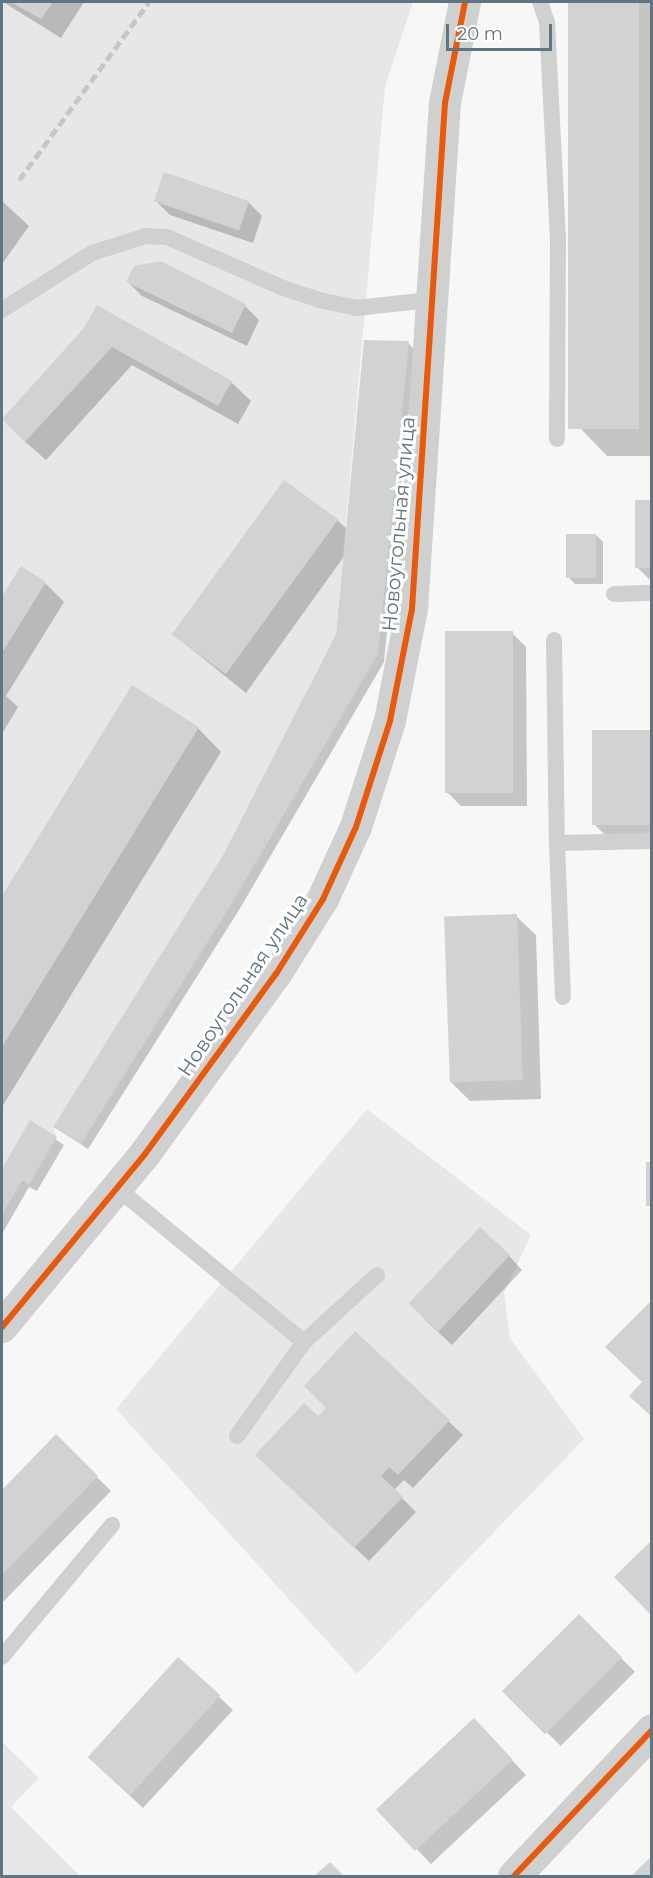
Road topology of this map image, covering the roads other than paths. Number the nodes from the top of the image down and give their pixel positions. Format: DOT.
graph roads {
  1 [pos="465,2"];
  2 [pos="540,2"];
  3 [pos="430,300"];
  4 [pos="2,310"];
  5 [pos="557,439"];
  6 [pos="651,593"];
  7 [pos="614,594"];
  8 [pos="554,640"];
  9 [pos="651,841"];
  10 [pos="557,843"];
  11 [pos="563,997"];
  12 [pos="117,1188"];
  13 [pos="376,1275"];
  14 [pos="2,1327"];
  15 [pos="304,1342"];
  16 [pos="237,1436"];
  17 [pos="112,1525"];
  18 [pos="2,1657"];
  19 [pos="651,1730"];
  20 [pos="513,1876"];
  1 -- 3 [label="street, Новоугольная улица"];
  2 -- 5 [label="lane"];
  3 -- 4 [label="lane"];
  3 -- 12 [label="street, Новоугольная улица"];
  6 -- 7 [label="lane"];
  8 -- 10 [label="lane"];
  9 -- 10 [label="lane"];
  10 -- 11 [label="lane"];
  12 -- 14 [label="street, Новоугольная улица"];
  12 -- 15 [label="lane"];
  13 -- 15 [label="lane"];
  15 -- 16 [label="lane"];
  17 -- 18 [label="lane"];
  19 -- 20 [label="street"];
}
